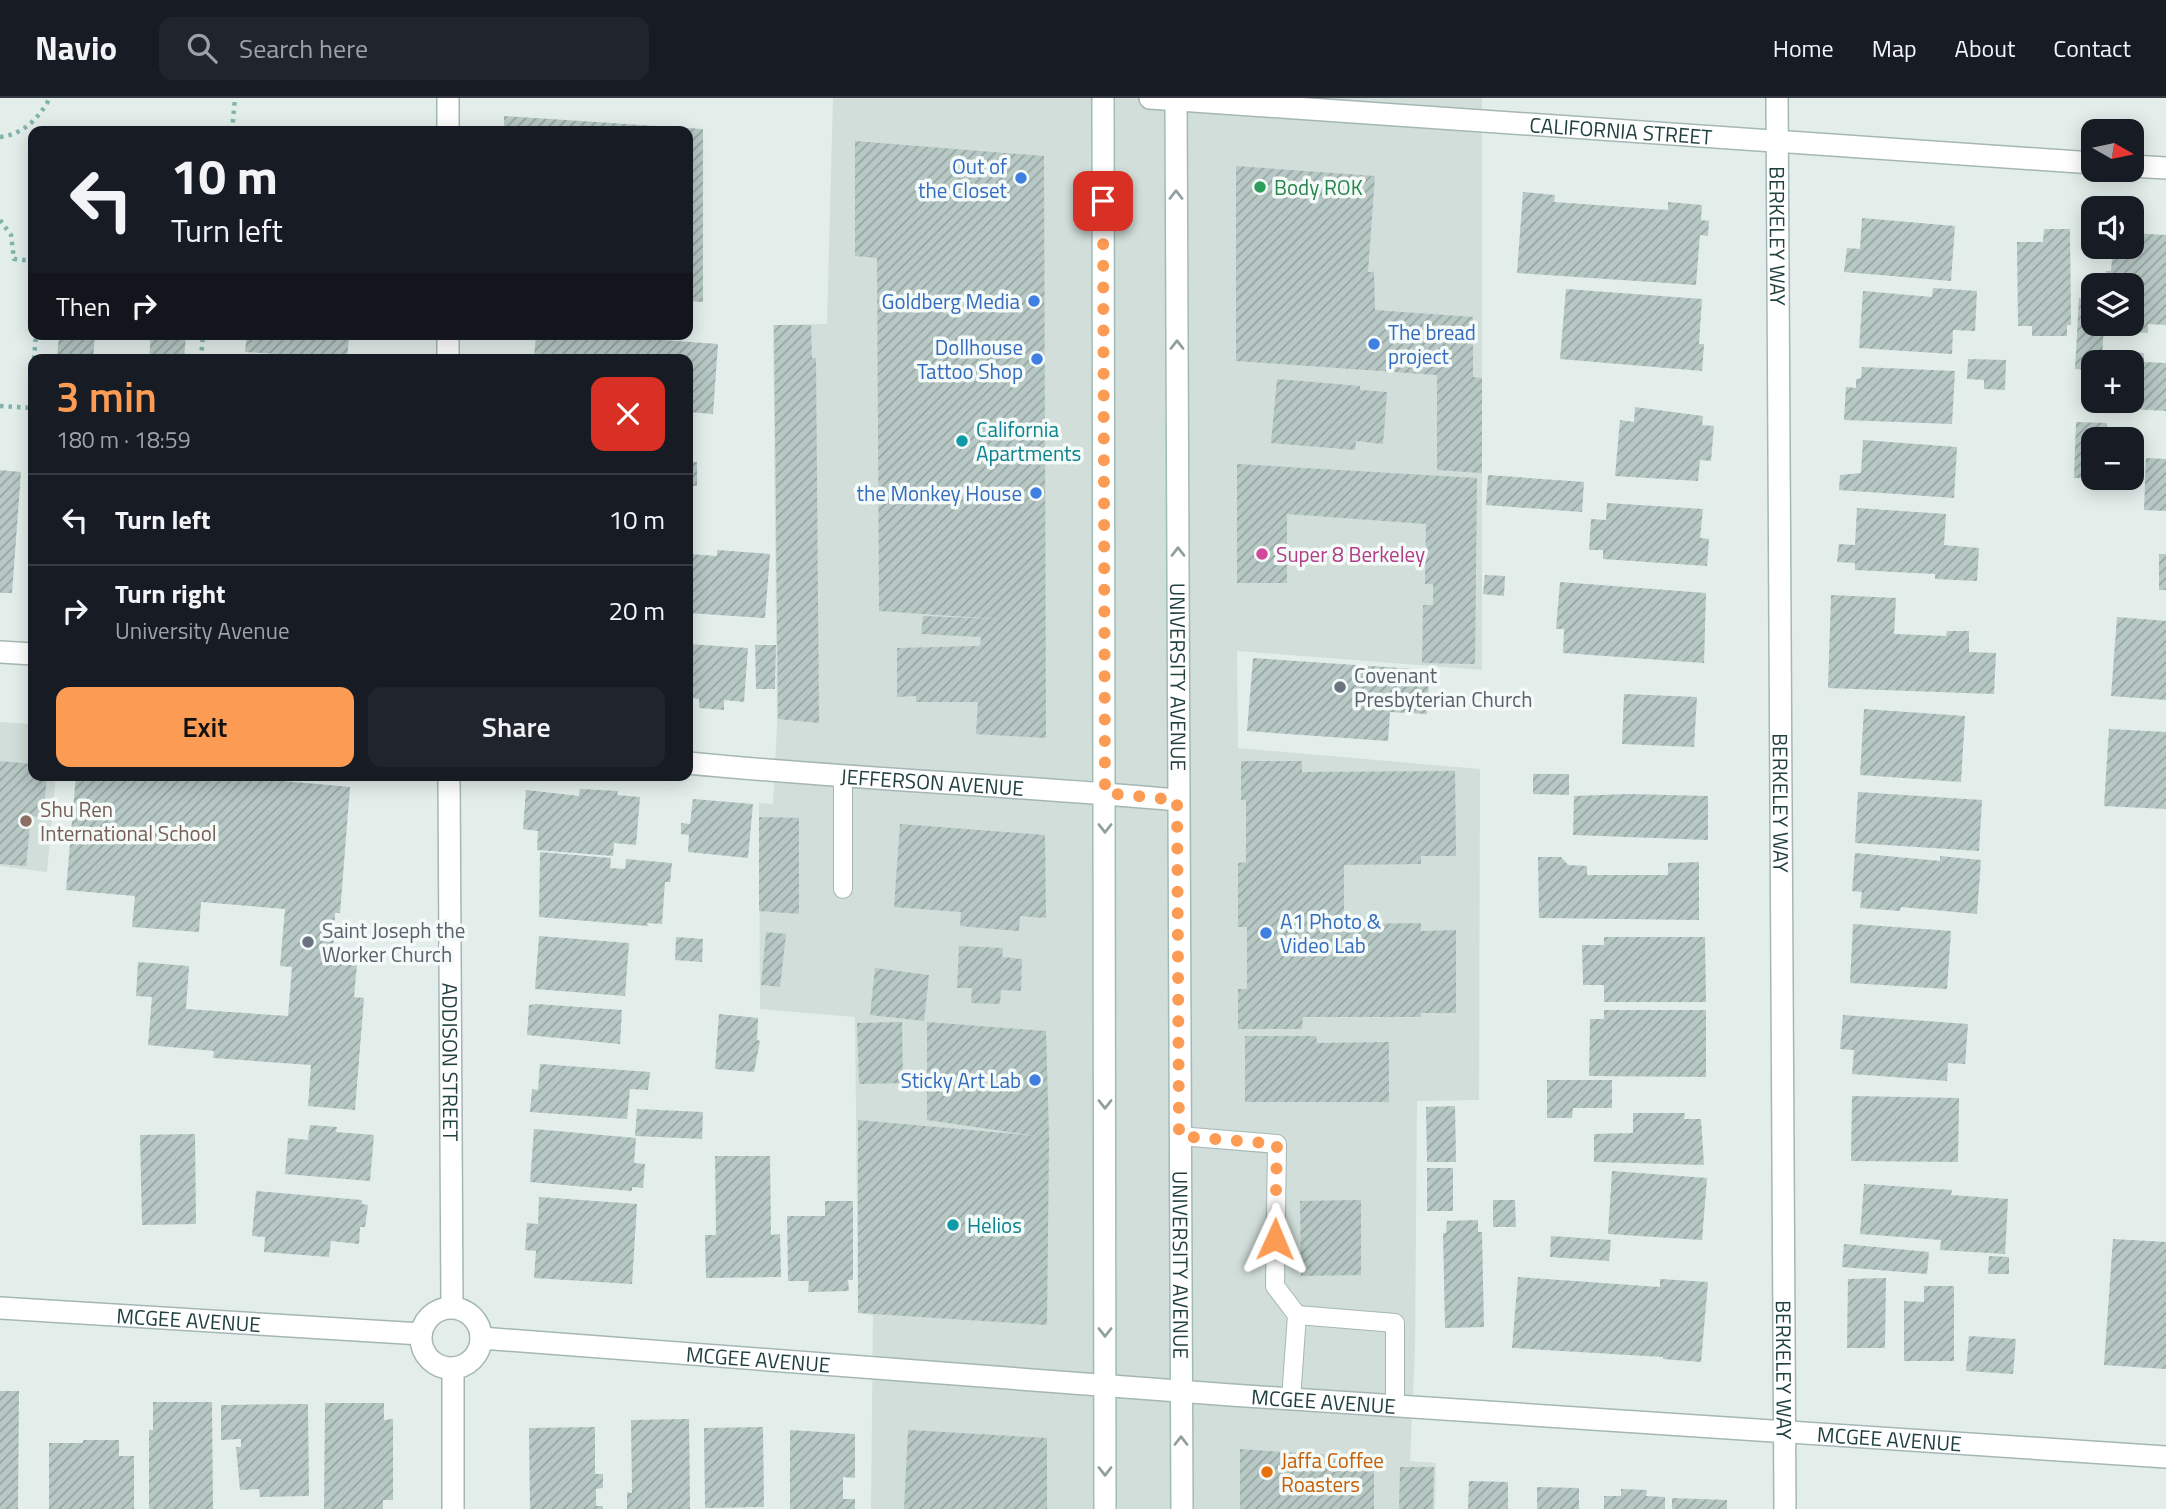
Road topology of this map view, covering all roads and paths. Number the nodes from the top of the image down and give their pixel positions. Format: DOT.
graph roads {
  1 [pos="50,98"];
  2 [pos="235,98"];
  3 [pos="447,98"];
  4 [pos="1103,98"];
  5 [pos="1150,98"];
  6 [pos="1777,98"];
  7 [pos="1176,99"];
  8 [pos="232,126"];
  9 [pos="447,126"];
  10 [pos="0,137"];
  11 [pos="1777,142"];
  12 [pos="2081,162"];
  13 [pos="2144,167"];
  14 [pos="2166,168"];
  15 [pos="0,220"];
  16 [pos="28,260"];
  17 [pos="0,406"];
  18 [pos="28,408"];
  19 [pos="0,652"];
  20 [pos="28,654"];
  21 [pos="693,763"];
  22 [pos="843,776"];
  23 [pos="449,781"];
  24 [pos="1105,793"];
  25 [pos="1177,800"];
  26 [pos="844,889"];
  27 [pos="1179,1136"];
  28 [pos="452,1307"];
  29 [pos="0,1308"];
  30 [pos="1297,1315"];
  31 [pos="421,1334"];
  32 [pos="481,1338"];
  33 [pos="453,1368"];
  34 [pos="1104,1385"];
  35 [pos="1181,1391"];
  36 [pos="1291,1399"];
  37 [pos="1395,1405"];
  38 [pos="1785,1431"];
  39 [pos="2166,1457"];
  40 [pos="453,1509"];
  41 [pos="1105,1509"];
  42 [pos="1182,1509"];
  43 [pos="1785,1509"];
  1 -- 10 [label="path"];
  2 -- 8 [label="path"];
  3 -- 9 [label="street"];
  4 -- 24 [label="street"];
  5 -- 7 [label="street, CALIFORNIA STREET"];
  6 -- 11 [label="street, BERKELEY WAY"];
  7 -- 11 [label="street, CALIFORNIA STREET"];
  25 -- 7 [label="street, UNIVERSITY AVENUE, one-way"];
  11 -- 12 [label="street, CALIFORNIA STREET"];
  11 -- 38 [label="street, BERKELEY WAY"];
  13 -- 14 [label="street"];
  15 -- 16 [label="path"];
  17 -- 18 [label="path"];
  19 -- 20 [label="street"];
  21 -- 22 [label="street, JEFFERSON AVENUE"];
  22 -- 24 [label="street, JEFFERSON AVENUE"];
  22 -- 26 [label="lane"];
  23 -- 28 [label="street, ADDISON STREET"];
  24 -- 25 [label="street, JEFFERSON AVENUE"];
  24 -- 34 [label="street, one-way"];
  25 -- 27 [label="street, UNIVERSITY AVENUE"];
  27 -- 30 [label="lane"];
  27 -- 35 [label="street, UNIVERSITY AVENUE"];
  28 -- 31 [label="street"];
  28 -- 32 [label="street"];
  29 -- 31 [label="street, MCGEE AVENUE"];
  30 -- 36 [label="lane"];
  30 -- 37 [label="lane"];
  31 -- 33 [label="street"];
  32 -- 33 [label="street"];
  32 -- 34 [label="street, MCGEE AVENUE"];
  33 -- 40 [label="street"];
  34 -- 35 [label="street, MCGEE AVENUE"];
  34 -- 41 [label="street, one-way"];
  35 -- 36 [label="street, MCGEE AVENUE"];
  42 -- 35 [label="street, UNIVERSITY AVENUE, one-way"];
  36 -- 37 [label="street, MCGEE AVENUE"];
  37 -- 38 [label="street, MCGEE AVENUE"];
  38 -- 39 [label="street, MCGEE AVENUE"];
  38 -- 43 [label="street, BERKELEY WAY"];
}
